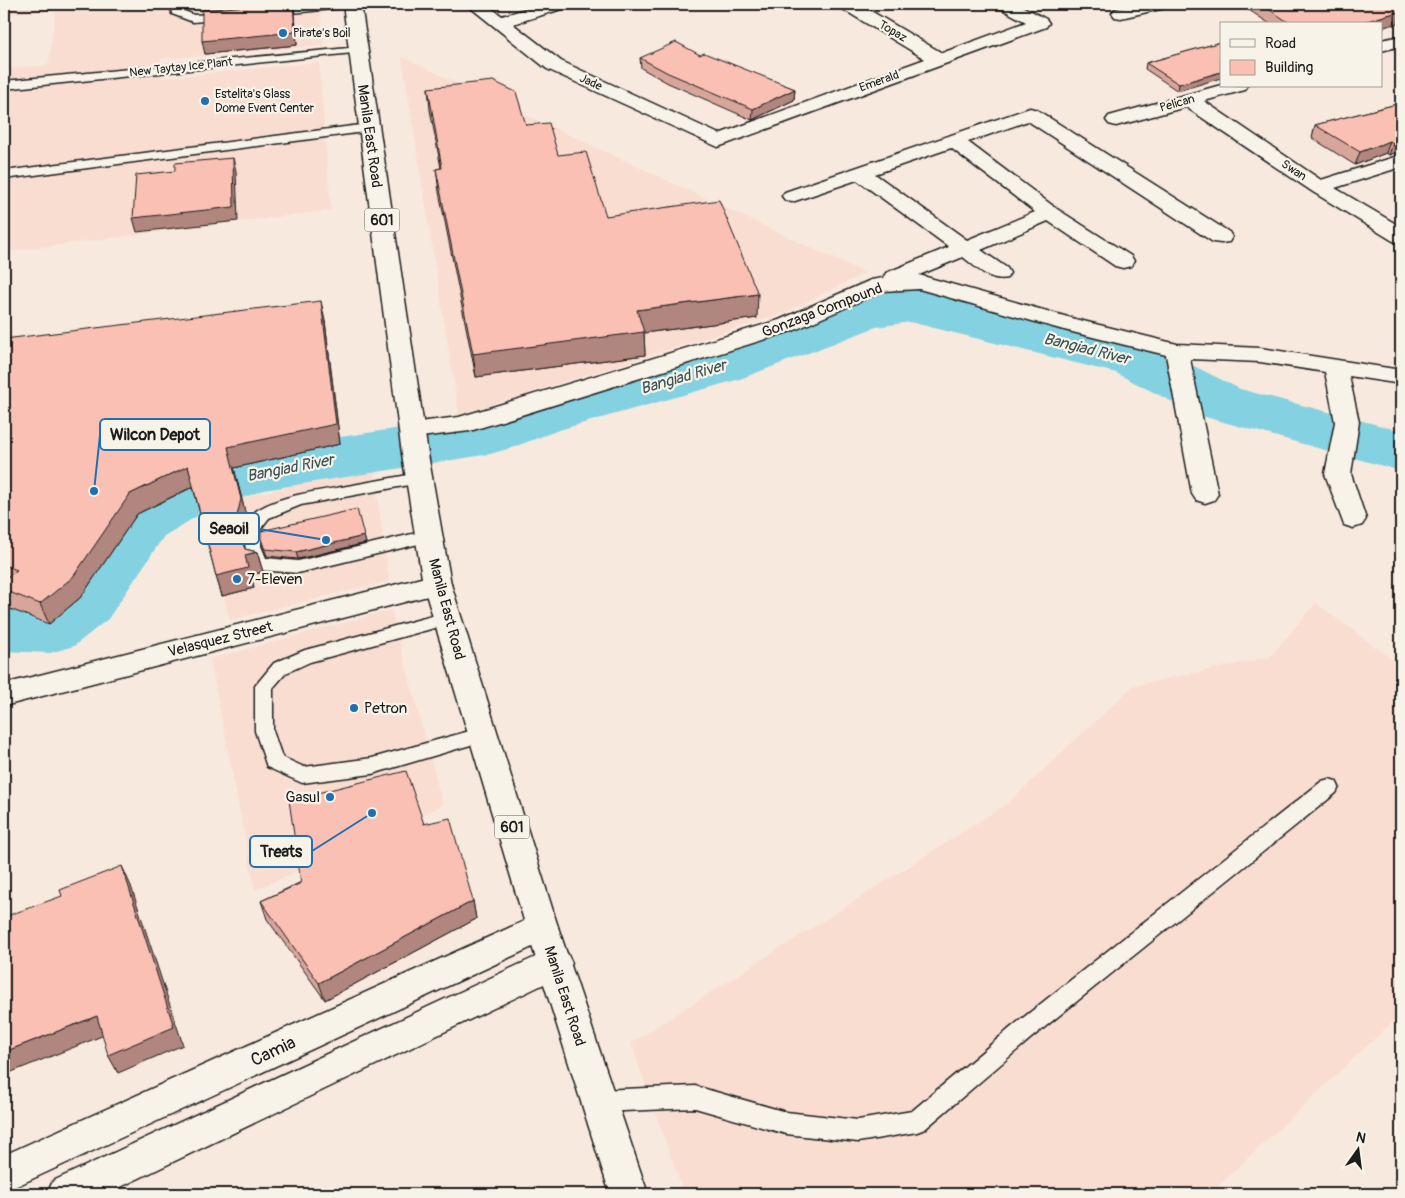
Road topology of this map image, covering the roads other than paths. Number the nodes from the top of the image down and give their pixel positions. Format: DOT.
graph roads {
  1 [pos="176,4"];
  2 [pos="352,4"];
  3 [pos="475,4"];
  4 [pos="559,4"];
  5 [pos="847,4"];
  6 [pos="1006,4"];
  7 [pos="1159,4"];
  8 [pos="262,13"];
  9 [pos="1121,13"];
  10 [pos="242,14"];
  11 [pos="499,23"];
  12 [pos="1401,41"];
  13 [pos="1382,46"];
  14 [pos="358,50"];
  15 [pos="939,59"];
  16 [pos="4,84"];
  17 [pos="1231,88"];
  18 [pos="1189,100"];
  19 [pos="1116,120"];
  20 [pos="368,128"];
  21 [pos="718,141"];
  22 [pos="954,141"];
  23 [pos="1401,161"];
  24 [pos="861,174"];
  25 [pos="4,175"];
  26 [pos="1319,187"];
  27 [pos="792,196"];
  28 [pos="1050,213"];
  29 [pos="1401,236"];
  30 [pos="1221,237"];
  31 [pos="964,249"];
  32 [pos="1123,262"];
  33 [pos="999,273"];
  34 [pos="879,285"];
  35 [pos="1177,351"];
  36 [pos="1335,366"];
  37 [pos="1401,377"];
  38 [pos="415,449"];
  39 [pos="1205,494"];
  40 [pos="1354,519"];
  41 [pos="429,536"];
  42 [pos="437,584"];
  43 [pos="448,618"];
  44 [pos="4,695"];
  45 [pos="484,734"];
  46 [pos="1329,787"];
  47 [pos="542,927"];
  48 [pos="554,963"];
  49 [pos="599,1101"];
  50 [pos="4,1174"];
  51 [pos="66,1194"];
  52 [pos="629,1194"];
  1 -- 10 [label="lane"];
  2 -- 8 [label="lane"];
  2 -- 14 [label="street, Manila East Road / 601"];
  3 -- 11 [label="street, Jade"];
  4 -- 11 [label="street"];
  5 -- 15 [label="street, Topaz"];
  6 -- 15 [label="street, Emerald"];
  7 -- 9 [label="street"];
  11 -- 21 [label="street, Jade"];
  12 -- 13 [label="street"];
  14 -- 16 [label="lane, New Taytay Ice Plant"];
  14 -- 20 [label="street, Manila East Road / 601"];
  15 -- 21 [label="street, Emerald"];
  17 -- 18 [label="street, Pelican"];
  18 -- 19 [label="street, Pelican"];
  18 -- 26 [label="street, Swan"];
  20 -- 25 [label="lane"];
  20 -- 38 [label="street, Manila East Road / 601"];
  22 -- 24 [label="street"];
  22 -- 28 [label="street"];
  22 -- 30 [label="street"];
  23 -- 26 [label="street"];
  24 -- 27 [label="street"];
  24 -- 31 [label="street"];
  26 -- 29 [label="street, Swan"];
  28 -- 31 [label="street"];
  28 -- 32 [label="street"];
  31 -- 33 [label="street"];
  31 -- 34 [label="street"];
  34 -- 35 [label="street, Gonzaga Compound"];
  34 -- 38 [label="street, Gonzaga Compound"];
  35 -- 36 [label="street, Gonzaga Compound"];
  35 -- 39 [label="street"];
  36 -- 37 [label="street, Gonzaga Compound"];
  36 -- 40 [label="street"];
  38 -- 41 [label="street, Manila East Road / 601"];
  38 -- 41 [label="lane"];
  41 -- 42 [label="street, Manila East Road / 601"];
  42 -- 43 [label="street, Manila East Road / 601"];
  42 -- 44 [label="street, Velasquez Street"];
  43 -- 45 [label="street, Manila East Road / 601"];
  43 -- 45 [label="lane"];
  45 -- 47 [label="street, Manila East Road / 601"];
  46 -- 49 [label="lane"];
  47 -- 48 [label="street, Manila East Road / 601"];
  47 -- 50 [label="street, Camia"];
  48 -- 49 [label="street, Manila East Road / 601"];
  48 -- 51 [label="street"];
  49 -- 52 [label="street, Manila East Road / 601"];
}
